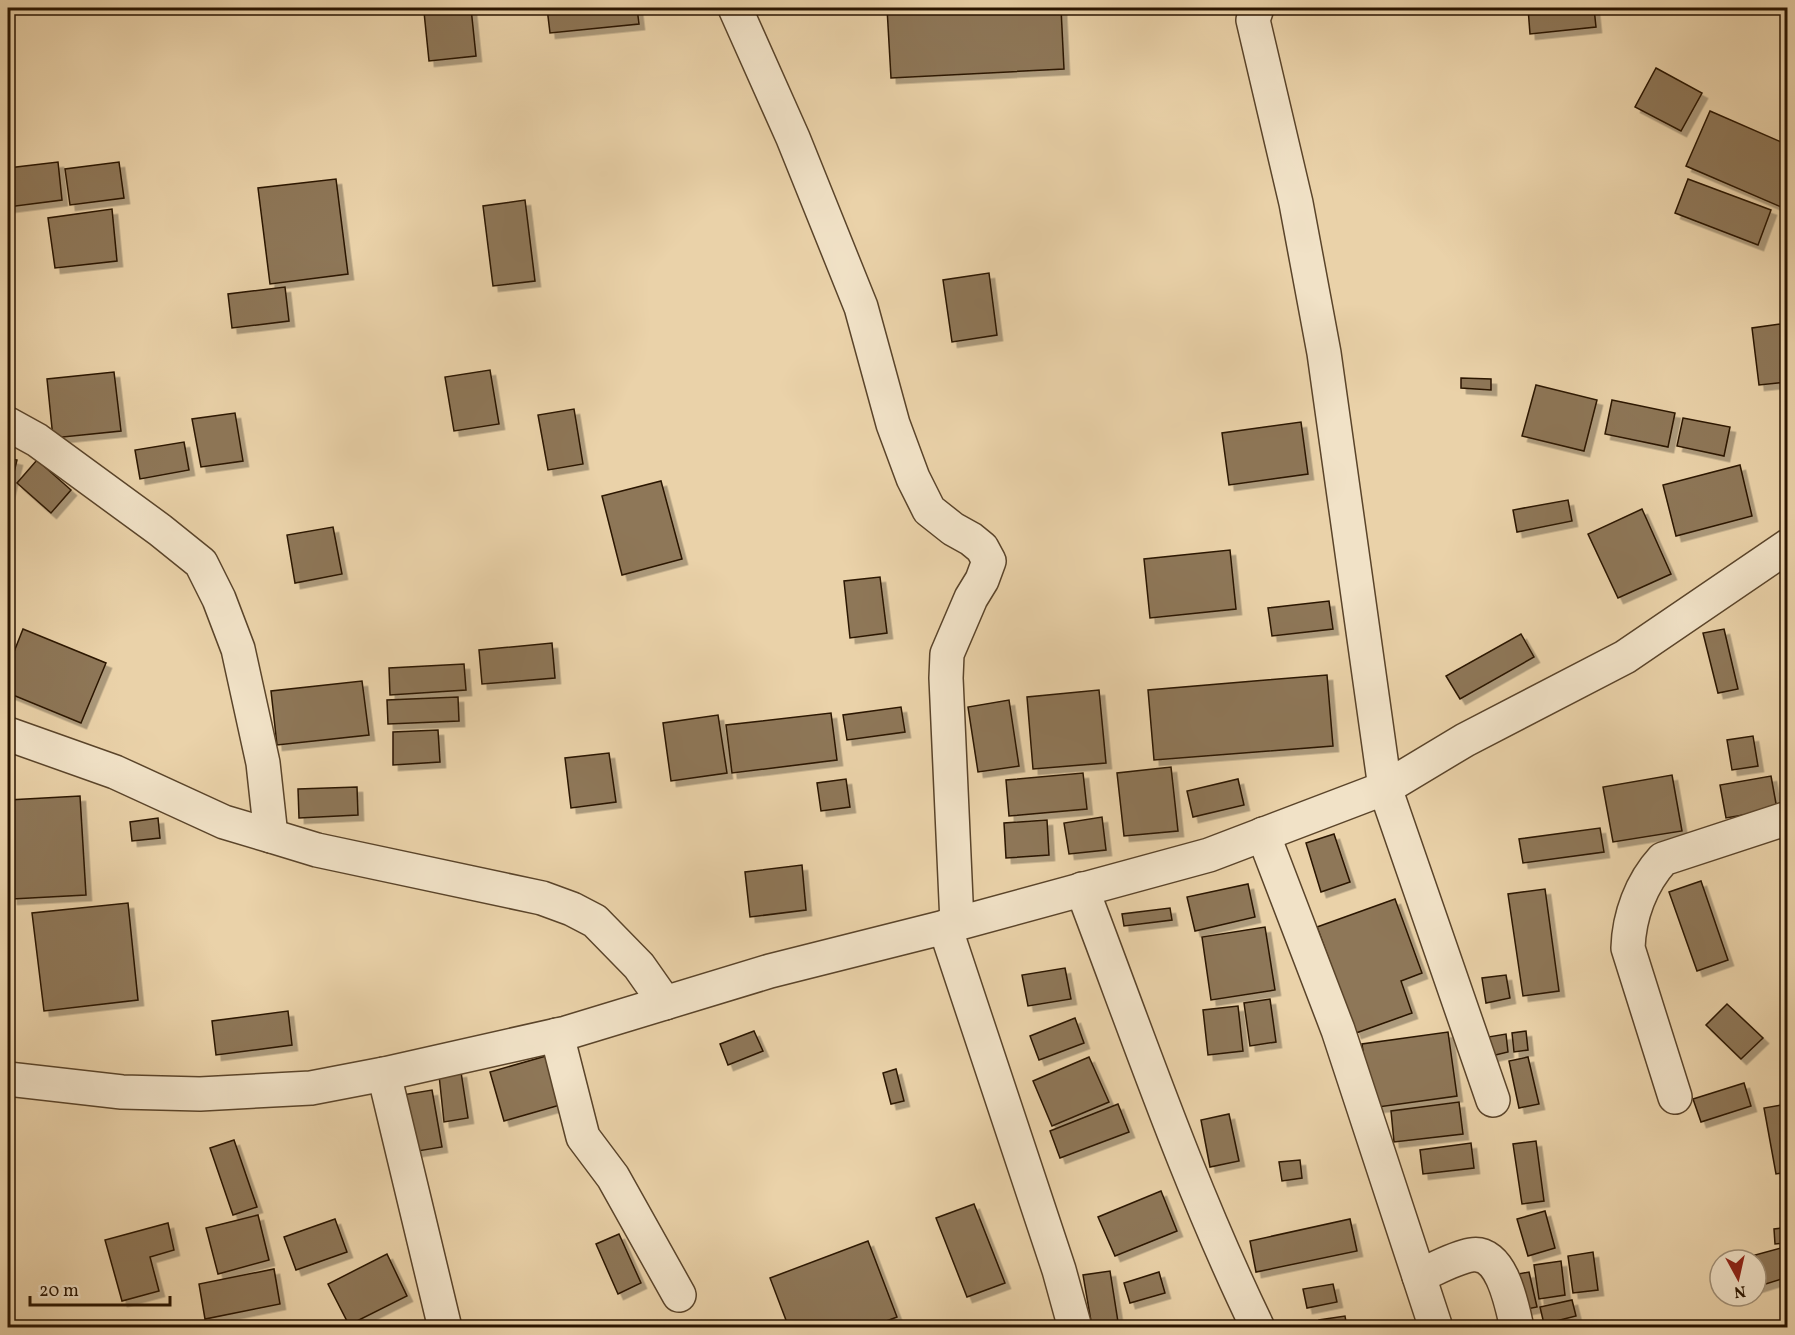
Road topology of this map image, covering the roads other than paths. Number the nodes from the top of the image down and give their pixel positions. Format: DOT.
graph roads {
  1 [pos="735,8"];
  2 [pos="1257,8"];
  3 [pos="8,424"];
  4 [pos="1785,555"];
  5 [pos="8,734"];
  6 [pos="1385,788"];
  7 [pos="1788,819"];
  8 [pos="1263,834"];
  9 [pos="271,836"];
  10 [pos="1082,889"];
  11 [pos="951,925"];
  12 [pos="665,1003"];
  13 [pos="557,1035"];
  14 [pos="384,1074"];
  15 [pos="8,1079"];
  16 [pos="1675,1097"];
  17 [pos="1493,1100"];
  18 [pos="1419,1276"];
  19 [pos="679,1295"];
  20 [pos="445,1328"];
  21 [pos="1075,1328"];
  22 [pos="1258,1328"];
  23 [pos="1436,1328"];
  24 [pos="1517,1328"];
  1 -- 11 [label="street"];
  2 -- 6 [label="street"];
  3 -- 9 [label="street"];
  4 -- 6 [label="street"];
  5 -- 9 [label="street"];
  6 -- 8 [label="street"];
  6 -- 17 [label="street"];
  7 -- 16 [label="street"];
  8 -- 10 [label="street"];
  8 -- 18 [label="street"];
  9 -- 12 [label="street"];
  10 -- 11 [label="street"];
  10 -- 22 [label="street"];
  11 -- 12 [label="street"];
  11 -- 21 [label="street"];
  12 -- 13 [label="street"];
  13 -- 14 [label="street"];
  13 -- 19 [label="street"];
  14 -- 15 [label="street"];
  14 -- 20 [label="street"];
  18 -- 23 [label="street"];
  18 -- 24 [label="street"];
}
